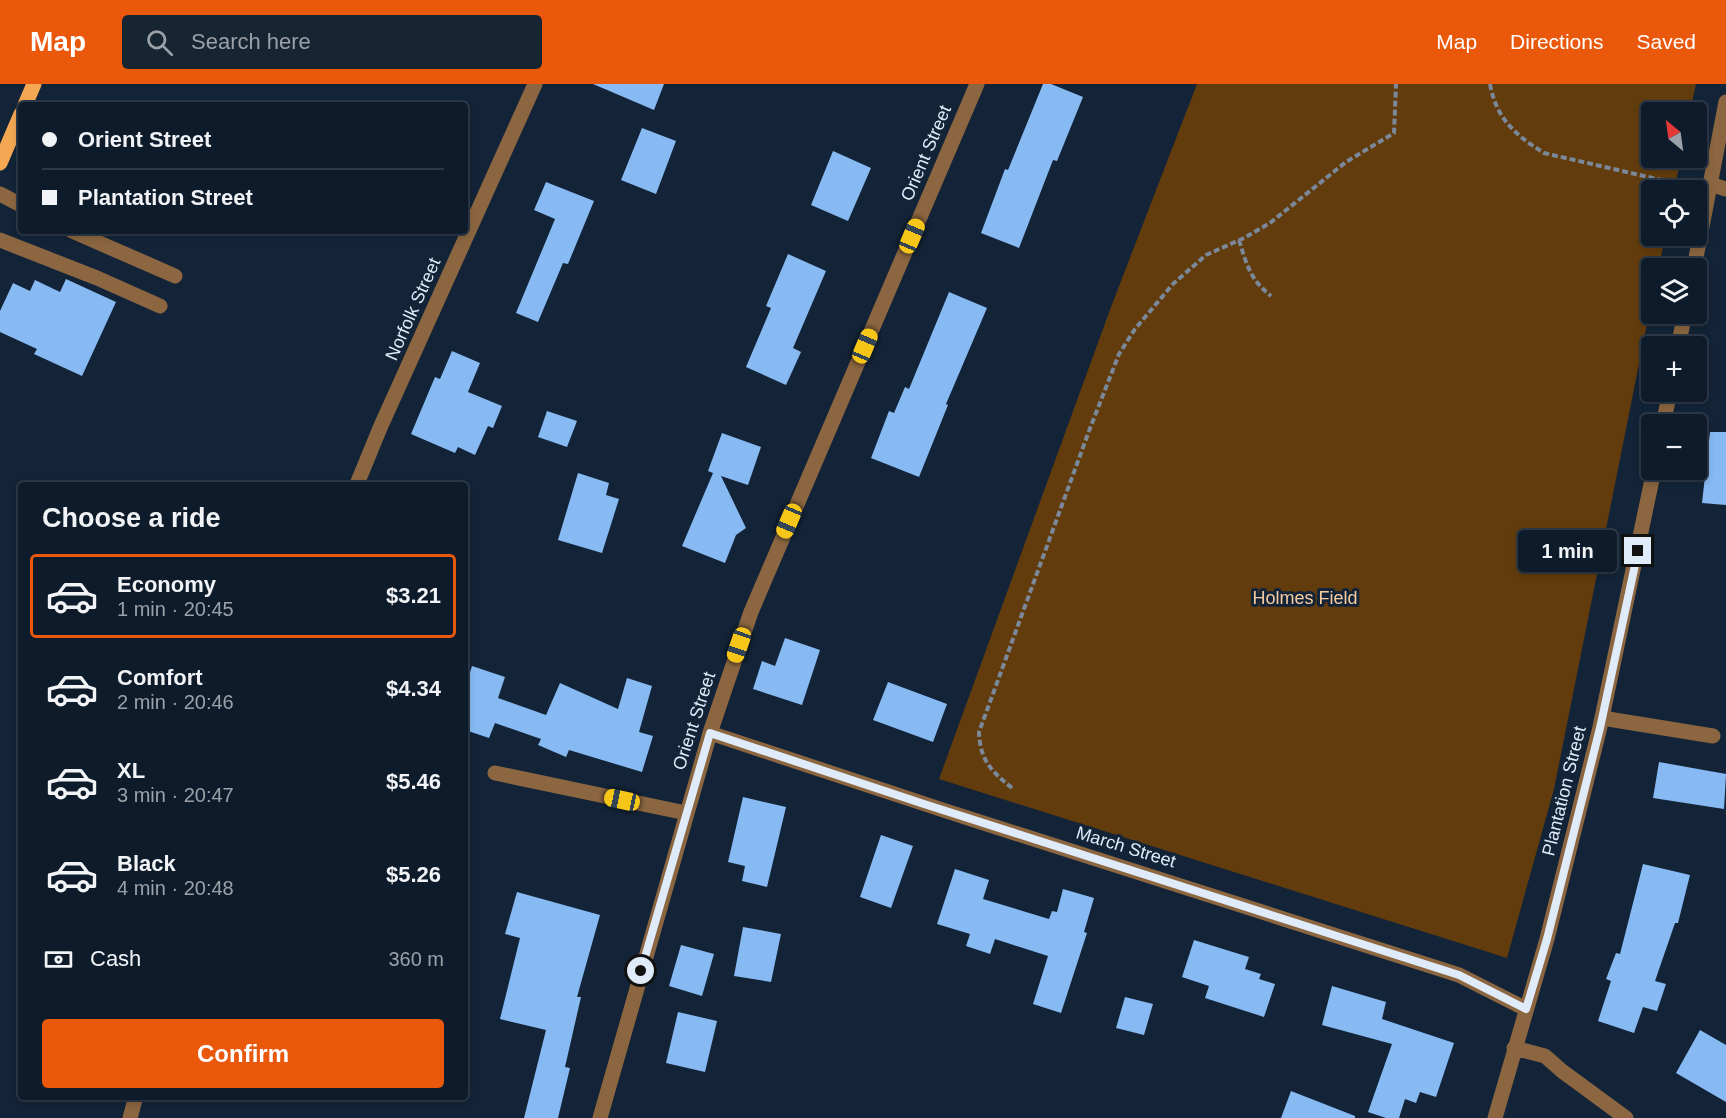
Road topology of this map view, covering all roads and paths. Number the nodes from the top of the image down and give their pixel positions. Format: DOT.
graph roads {
  1 [pos="34,84"];
  2 [pos="535,84"];
  3 [pos="977,84"];
  4 [pos="1396,84"];
  5 [pos="1490,84"];
  6 [pos="26,102"];
  7 [pos="1726,102"];
  8 [pos="18,121"];
  9 [pos="0,163"];
  10 [pos="1661,180"];
  11 [pos="1710,184"];
  12 [pos="1726,189"];
  13 [pos="0,194"];
  14 [pos="18,203"];
  15 [pos="468,233"];
  16 [pos="79,234"];
  17 [pos="467,234"];
  18 [pos="0,240"];
  19 [pos="1239,240"];
  20 [pos="1696,258"];
  21 [pos="175,276"];
  22 [pos="1271,296"];
  23 [pos="160,306"];
  24 [pos="1652,480"];
  25 [pos="358,482"];
  26 [pos="1602,718"];
  27 [pos="710,733"];
  28 [pos="1713,736"];
  29 [pos="495,773"];
  30 [pos="1012,788"];
  31 [pos="686,813"];
  32 [pos="1526,1009"];
  33 [pos="1514,1048"];
  34 [pos="135,1100"];
  35 [pos="130,1118"];
  36 [pos="600,1118"];
  37 [pos="1495,1118"];
  38 [pos="1626,1118"];
  1 -- 6 [label="main road"];
  2 -- 15 [label="street, Norfolk Street"];
  3 -- 27 [label="street, Orient Street"];
  4 -- 19 [label="path"];
  5 -- 10 [label="path"];
  7 -- 11 [label="street"];
  8 -- 9 [label="main road"];
  11 -- 12 [label="street"];
  11 -- 20 [label="street"];
  13 -- 14 [label="street"];
  16 -- 21 [label="street"];
  17 -- 25 [label="street, Norfolk Street"];
  18 -- 23 [label="street"];
  19 -- 22 [label="path"];
  19 -- 30 [label="path"];
  24 -- 26 [label="street, Plantation Street"];
  26 -- 28 [label="street"];
  26 -- 32 [label="street, Plantation Street"];
  27 -- 31 [label="street, Orient Street"];
  27 -- 32 [label="street, March Street"];
  29 -- 31 [label="street"];
  31 -- 36 [label="street, Orient Street"];
  32 -- 33 [label="street, Plantation Street"];
  33 -- 37 [label="street, Plantation Street"];
  33 -- 38 [label="street"];
  34 -- 35 [label="street"];
}
